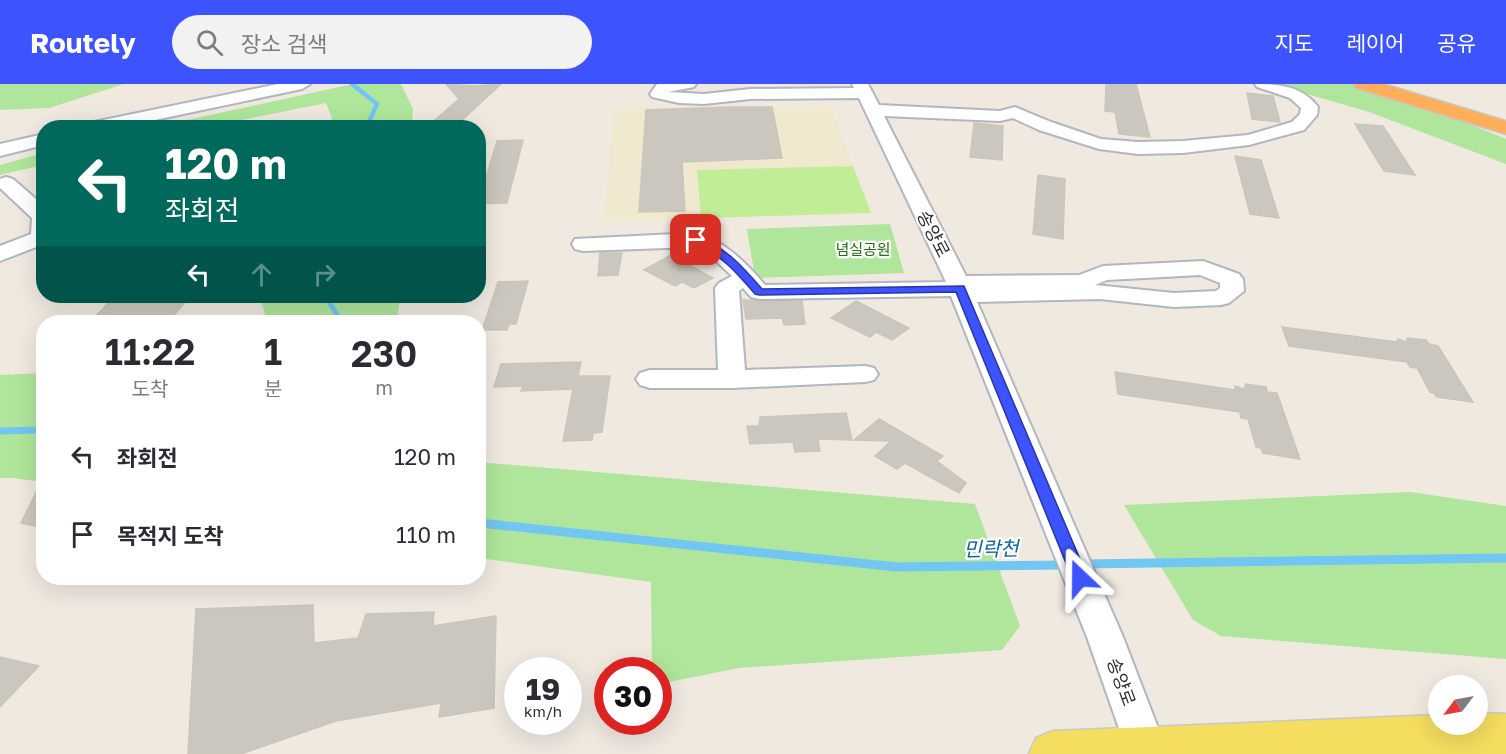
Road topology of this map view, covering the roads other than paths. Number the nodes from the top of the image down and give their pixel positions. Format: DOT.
graph roads {
  1 [pos="300,84"];
  2 [pos="688,84"];
  3 [pos="725,84"];
  4 [pos="1263,84"];
  5 [pos="1364,84"];
  6 [pos="1383,84"];
  7 [pos="1412,84"];
  8 [pos="864,93"];
  9 [pos="1484,102"];
  10 [pos="1506,112"];
  11 [pos="127,120"];
  12 [pos="1506,127"];
  13 [pos="36,140"];
  14 [pos="0,150"];
  15 [pos="6,183"];
  16 [pos="36,211"];
  17 [pos="36,239"];
  18 [pos="583,244"];
  19 [pos="0,254"];
  20 [pos="746,277"];
  21 [pos="961,289"];
  22 [pos="865,374"];
  23 [pos="650,378"];
  24 [pos="732,379"];
  25 [pos="1506,736"];
  26 [pos="1147,751"];
  27 [pos="1053,754"];
  1 -- 11 [label="street"];
  2 -- 8 [label="street"];
  3 -- 8 [label="street"];
  4 -- 8 [label="street"];
  5 -- 12 [label="highway"];
  6 -- 12 [label="highway"];
  7 -- 10 [label="highway"];
  8 -- 21 [label="street, 송양로"];
  9 -- 10 [label="highway"];
  13 -- 14 [label="street"];
  15 -- 16 [label="street"];
  17 -- 19 [label="street"];
  18 -- 20 [label="street"];
  20 -- 21 [label="street"];
  20 -- 24 [label="street"];
  21 -- 21 [label="street"];
  21 -- 26 [label="street, 송양로"];
  22 -- 24 [label="street"];
  23 -- 24 [label="street"];
  25 -- 26 [label="main road"];
  26 -- 27 [label="main road"];
}
